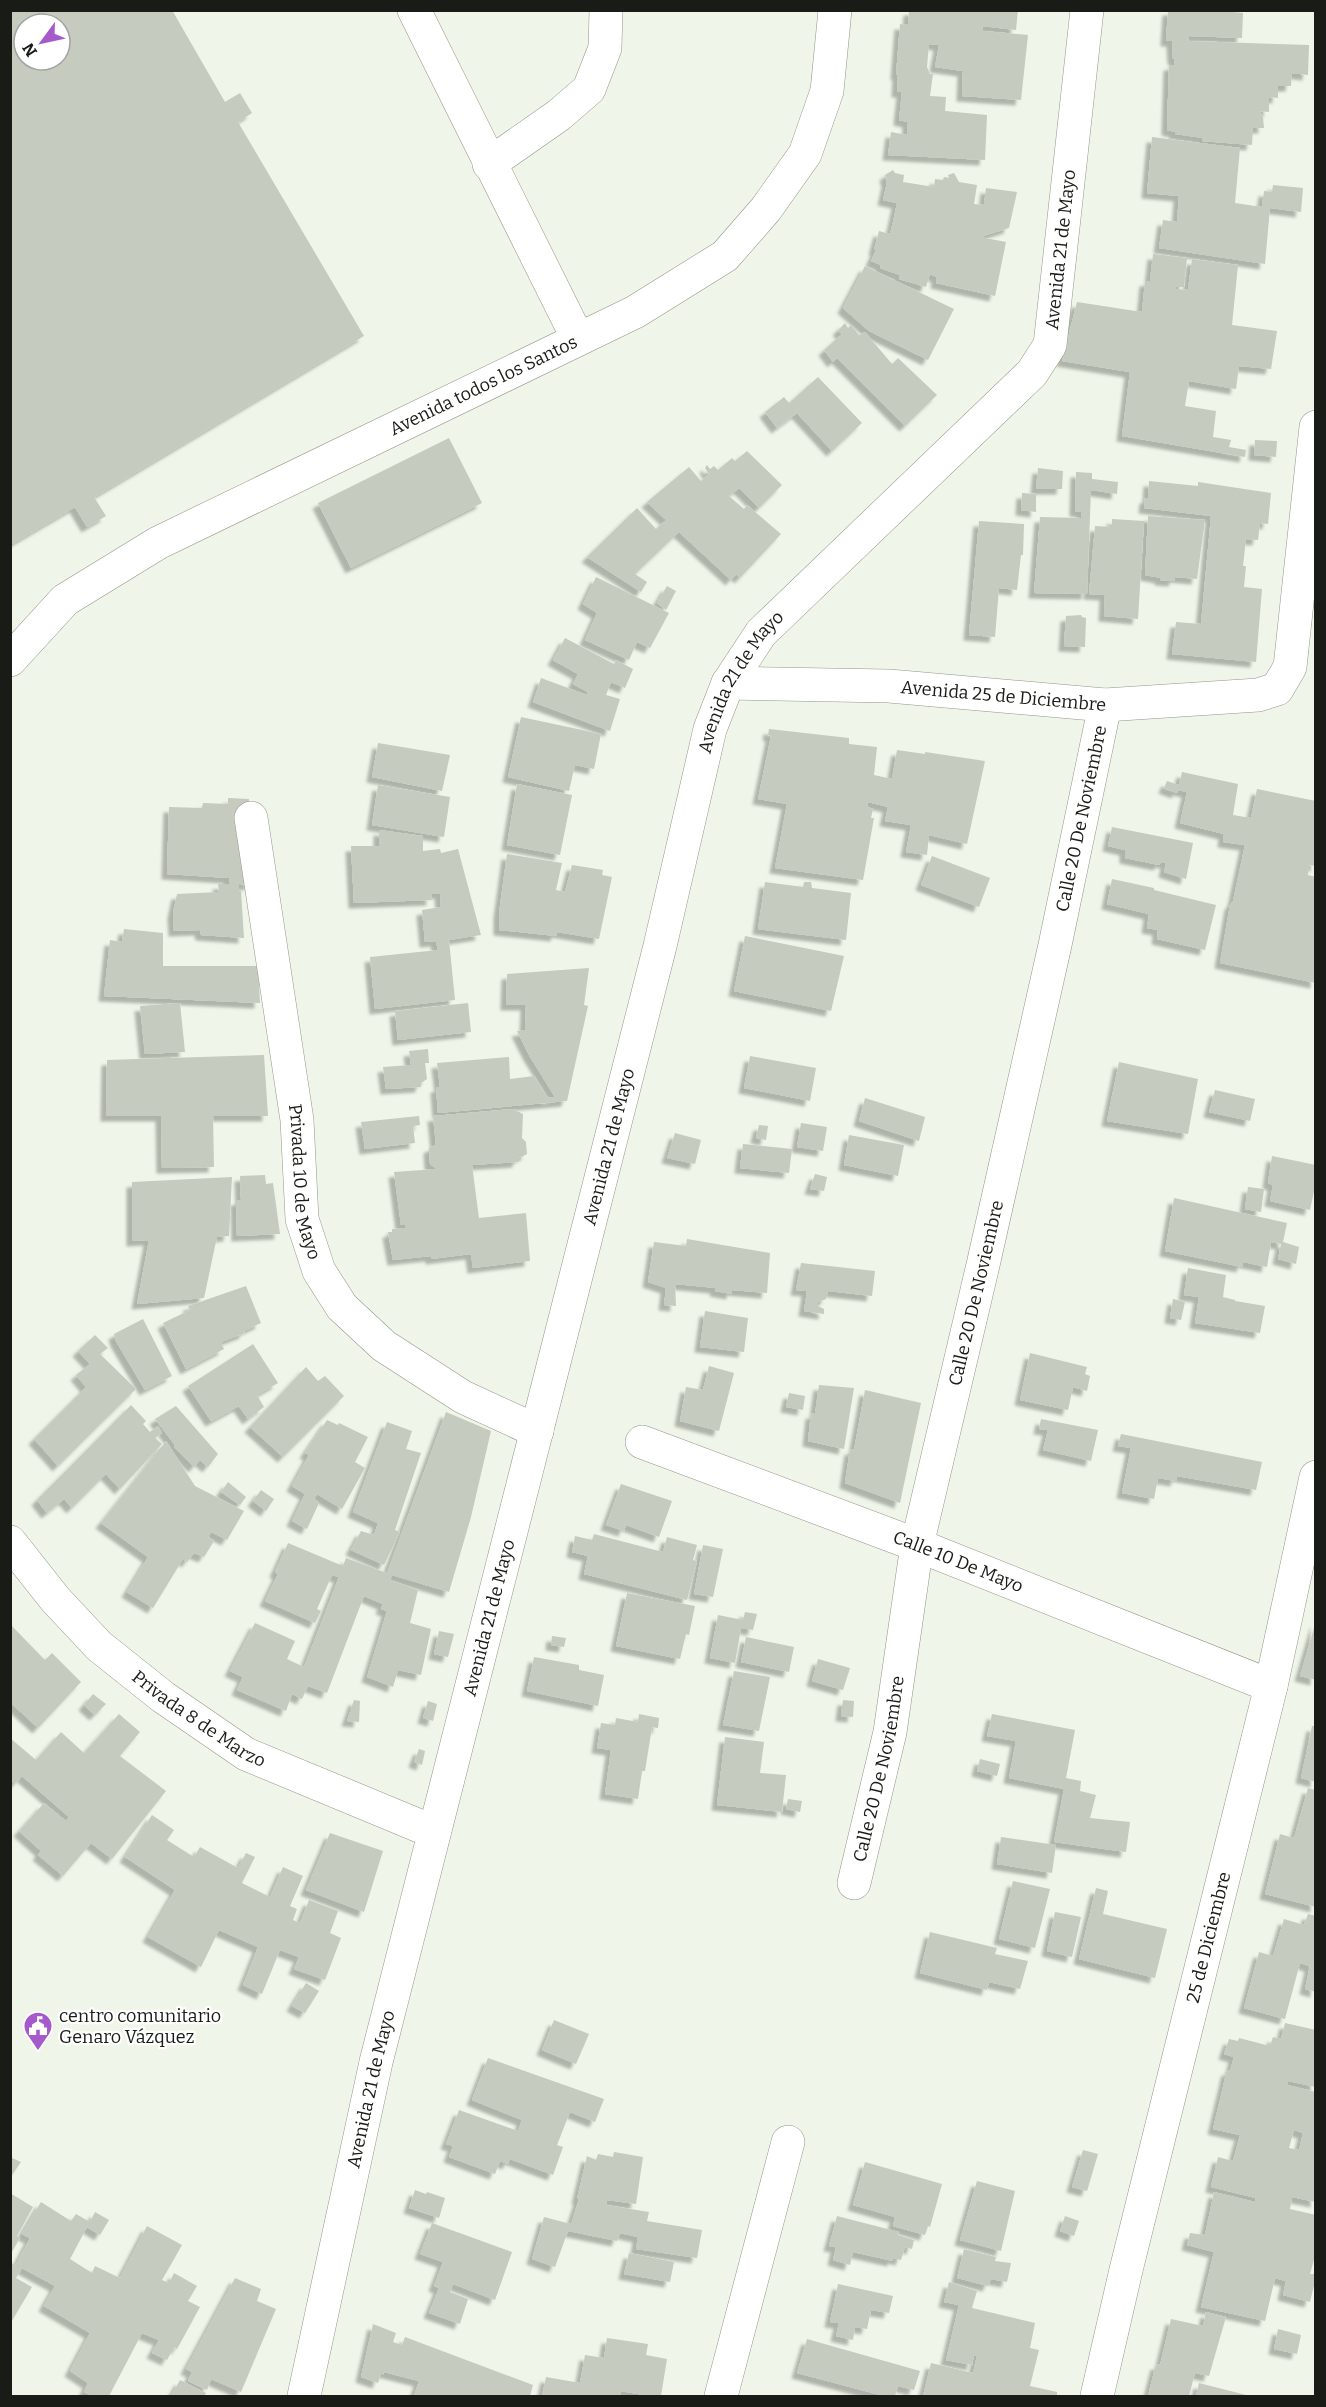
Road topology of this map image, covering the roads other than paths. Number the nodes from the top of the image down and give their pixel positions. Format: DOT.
graph roads {
  1 [pos="414,10"];
  2 [pos="606,10"];
  3 [pos="835,10"];
  4 [pos="1087,10"];
  5 [pos="489,164"];
  6 [pos="578,339"];
  7 [pos="1316,427"];
  8 [pos="10,660"];
  9 [pos="728,683"];
  10 [pos="1104,705"];
  11 [pos="251,818"];
  12 [pos="537,1431"];
  13 [pos="642,1442"];
  14 [pos="1316,1477"];
  15 [pos="10,1542"];
  16 [pos="917,1545"];
  17 [pos="1271,1686"];
  18 [pos="434,1832"];
  19 [pos="854,1883"];
  20 [pos="788,2142"];
  21 [pos="304,2397"];
  22 [pos="721,2397"];
  23 [pos="1097,2397"];
  1 -- 5 [label="street"];
  2 -- 5 [label="street"];
  3 -- 6 [label="street, Avenida todos los Santos"];
  4 -- 9 [label="street, Avenida 21 de Mayo"];
  5 -- 6 [label="street"];
  6 -- 8 [label="street, Avenida todos los Santos"];
  7 -- 10 [label="street, Avenida 25 de Diciembre"];
  9 -- 10 [label="street, Avenida 25 de Diciembre"];
  9 -- 12 [label="street, Avenida 21 de Mayo"];
  10 -- 16 [label="street, Calle 20 De Noviembre"];
  11 -- 12 [label="street, Privada 10 de Mayo"];
  12 -- 18 [label="street, Avenida 21 de Mayo"];
  13 -- 16 [label="street, Calle 10 De Mayo"];
  14 -- 17 [label="street, 25 de Diciembre"];
  15 -- 18 [label="street, Privada 8 de Marzo"];
  16 -- 17 [label="street, Calle 10 De Mayo"];
  16 -- 19 [label="street, Calle 20 De Noviembre"];
  17 -- 23 [label="street, 25 de Diciembre"];
  18 -- 21 [label="street, Avenida 21 de Mayo"];
  20 -- 22 [label="street"];
}
